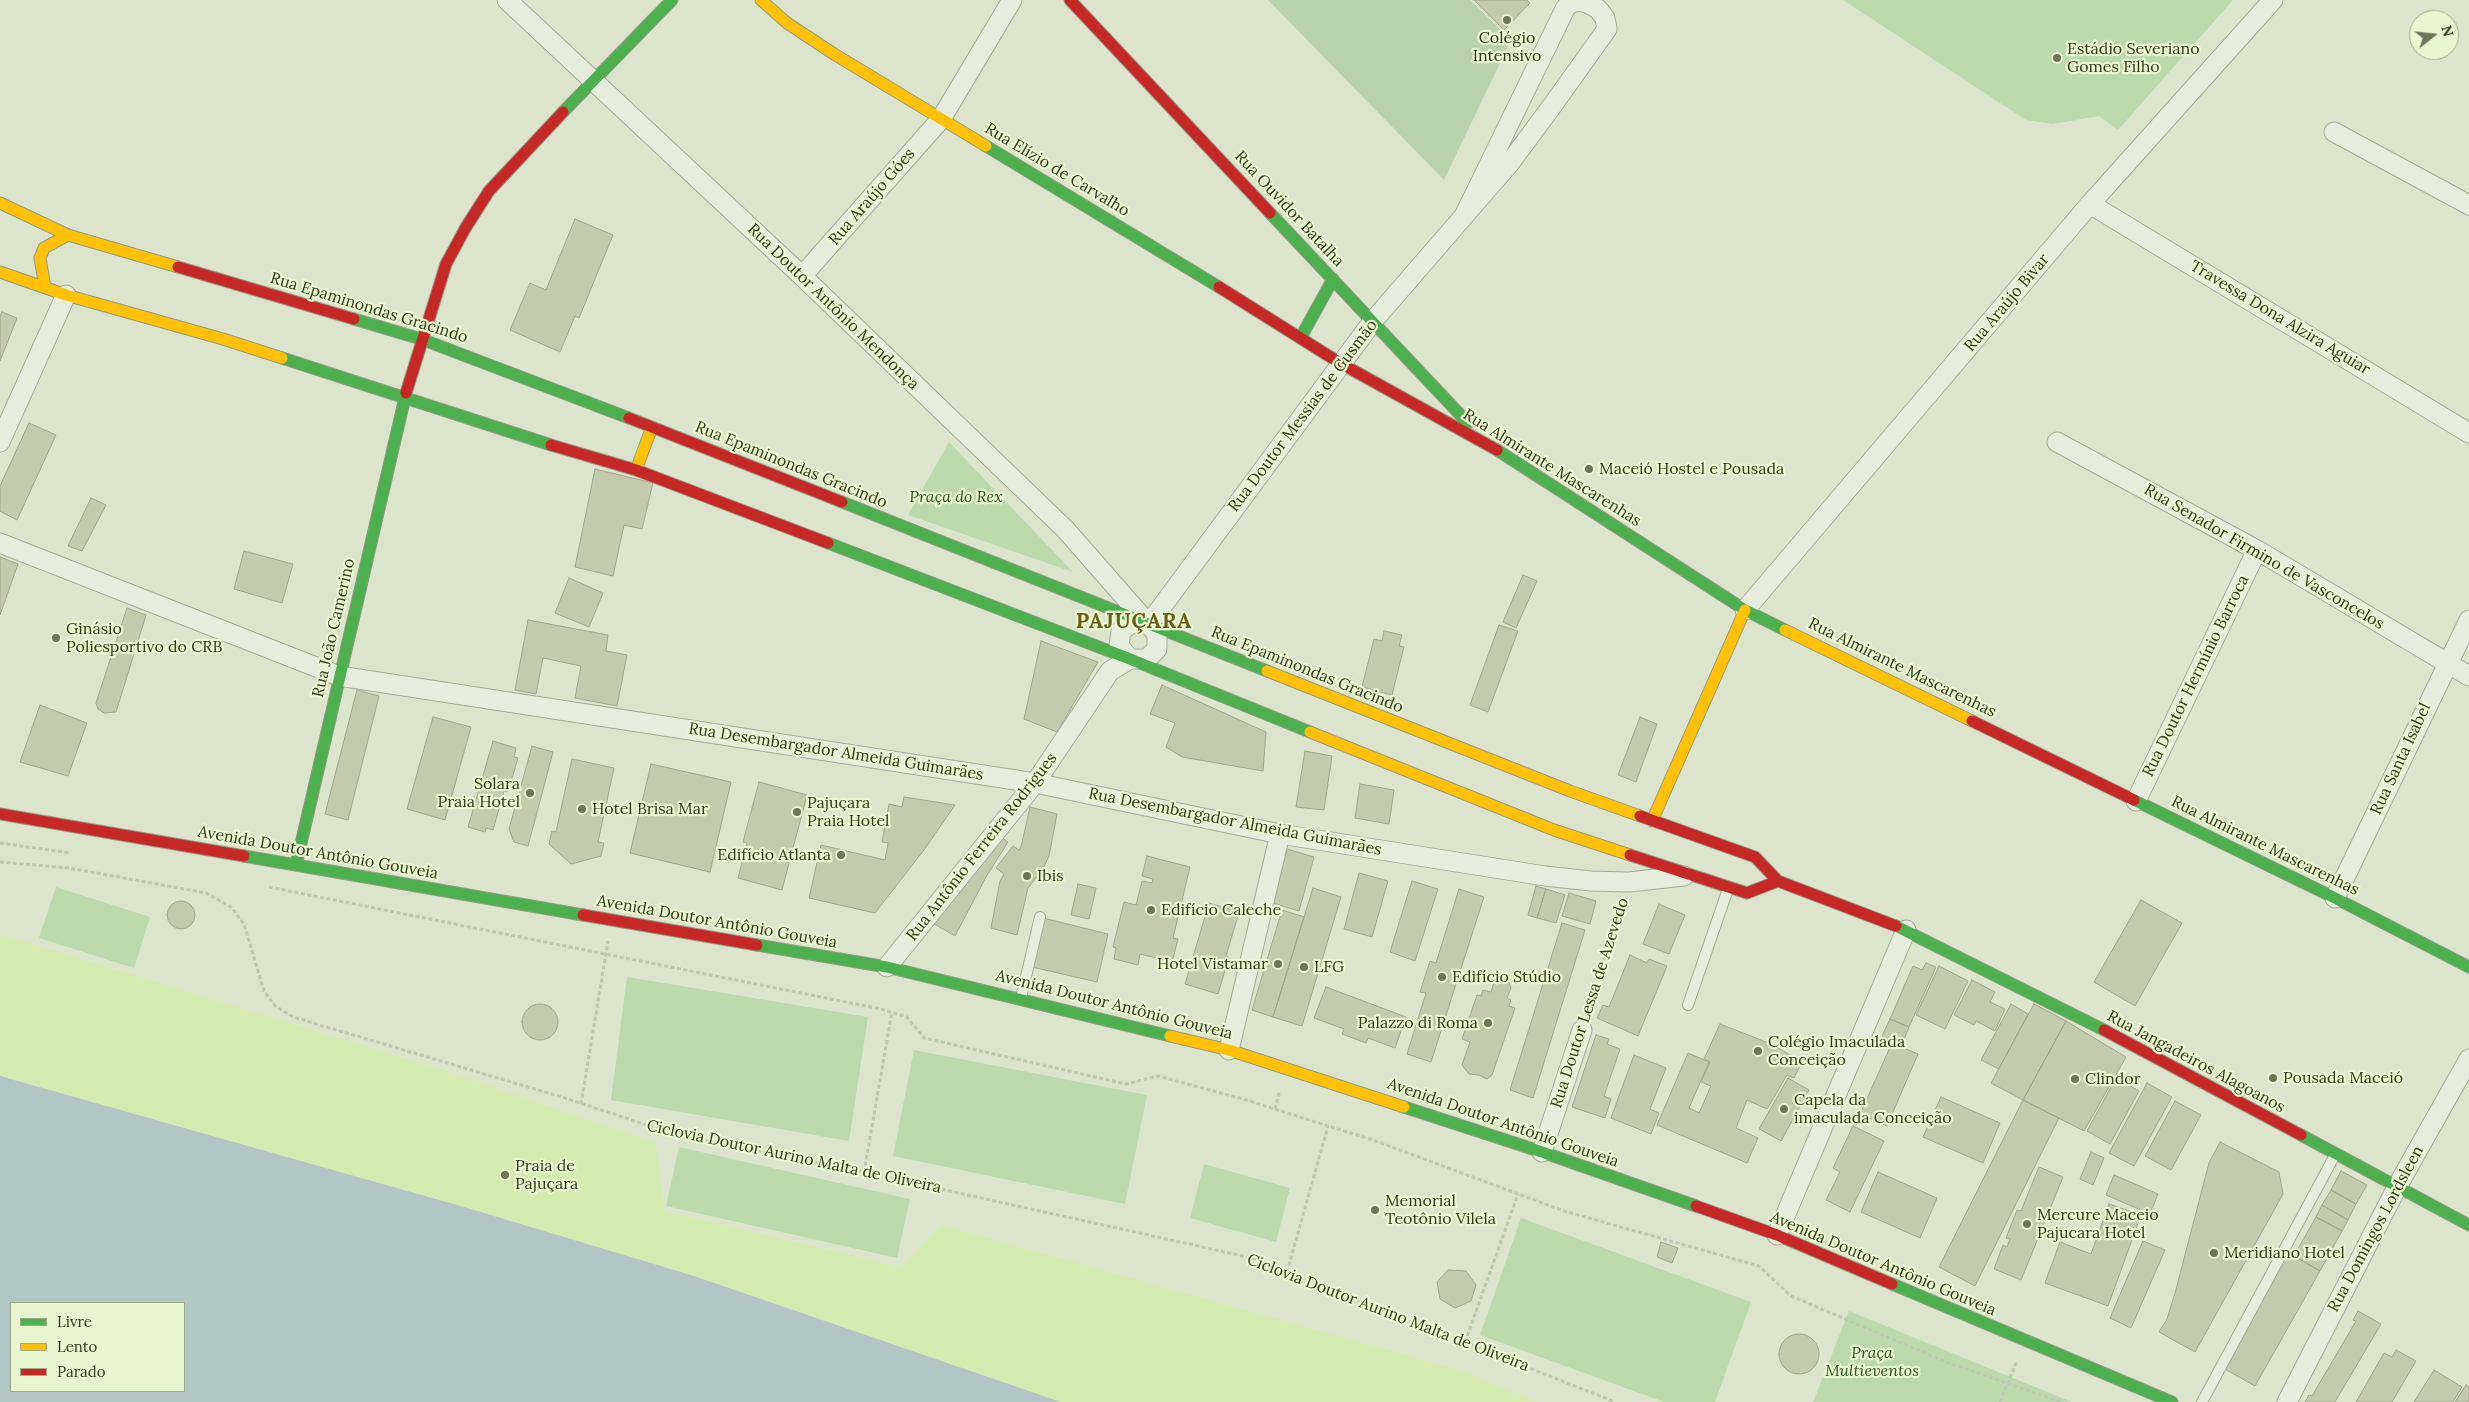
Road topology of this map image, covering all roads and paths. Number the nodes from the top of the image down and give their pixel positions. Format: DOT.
graph roads {
  1 [pos="506,0"];
  2 [pos="672,0"];
  3 [pos="761,0"];
  4 [pos="1012,0"];
  5 [pos="1070,0"];
  6 [pos="2273,0"];
  7 [pos="593,81"];
  8 [pos="1517,107"];
  9 [pos="941,119"];
  10 [pos="1539,124"];
  11 [pos="2334,132"];
  12 [pos="0,203"];
  13 [pos="2090,204"];
  14 [pos="2469,205"];
  15 [pos="1465,214"];
  16 [pos="68,235"];
  17 [pos="0,272"];
  18 [pos="802,276"];
  19 [pos="1333,279"];
  20 [pos="46,287"];
  21 [pos="66,295"];
  22 [pos="1372,321"];
  23 [pos="1300,336"];
  24 [pos="421,338"];
  25 [pos="1340,363"];
  26 [pos="404,398"];
  27 [pos="652,427"];
  28 [pos="2469,433"];
  29 [pos="1484,441"];
  30 [pos="0,442"];
  31 [pos="2057,442"];
  32 [pos="636,470"];
  33 [pos="0,543"];
  34 [pos="2257,550"];
  35 [pos="1746,610"];
  36 [pos="2469,620"];
  37 [pos="1149,624"];
  38 [pos="1130,659"];
  39 [pos="2447,663"];
  40 [pos="340,676"];
  41 [pos="2469,676"];
  42 [pos="1035,783"];
  43 [pos="2136,801"];
  44 [pos="0,814"];
  45 [pos="1652,821"];
  46 [pos="1280,834"];
  47 [pos="0,843"];
  48 [pos="78,854"];
  49 [pos="0,862"];
  50 [pos="296,865"];
  51 [pos="1692,876"];
  52 [pos="1778,881"];
  53 [pos="1629,882"];
  54 [pos="264,886"];
  55 [pos="1728,888"];
  56 [pos="2335,898"];
  57 [pos="1040,917"];
  58 [pos="611,920"];
  59 [pos="1906,930"];
  60 [pos="606,955"];
  61 [pos="887,967"];
  62 [pos="2469,967"];
  63 [pos="1021,998"];
  64 [pos="1688,1005"];
  65 [pos="892,1012"];
  66 [pos="1582,1030"];
  67 [pos="1229,1050"];
  68 [pos="2469,1059"];
  69 [pos="581,1104"];
  70 [pos="1328,1126"];
  71 [pos="1542,1152"];
  72 [pos="2335,1155"];
  73 [pos="864,1172"];
  74 [pos="2398,1185"];
  75 [pos="1518,1194"];
  76 [pos="2469,1225"];
  77 [pos="1778,1235"];
  78 [pos="1286,1272"];
  79 [pos="2025,1341"];
  80 [pos="1465,1342"];
  81 [pos="2007,1383"];
  82 [pos="1616,1402"];
  83 [pos="2000,1402"];
  84 [pos="2061,1402"];
  85 [pos="2172,1402"];
  86 [pos="2202,1402"];
  87 [pos="2287,1402"];
  1 -- 7 [label="street, Rua Doutor Antônio Mendonça"];
  2 -- 7 [label="street, Rua João Camerino"];
  3 -- 9 [label="street, Rua Elízio de Carvalho"];
  4 -- 9 [label="street"];
  5 -- 19 [label="street, Rua Ouvidor Batalha"];
  6 -- 13 [label="street, Rua Araújo Bivar"];
  7 -- 18 [label="street, Rua Doutor Antônio Mendonça"];
  7 -- 24 [label="street, Rua João Camerino"];
  8 -- 10 [label="street"];
  8 -- 10 [label="street, Rua Doutor Messias de Gusmão"];
  8 -- 15 [label="street, Rua Doutor Messias de Gusmão"];
  9 -- 18 [label="street, Rua Araújo Góes"];
  9 -- 23 [label="street, Rua Elízio de Carvalho"];
  10 -- 15 [label="street, Rua Doutor Messias de Gusmão"];
  11 -- 14 [label="street"];
  12 -- 16 [label="street, Rua Epaminondas Gracindo"];
  13 -- 28 [label="street, Travessa Dona Alzira Aguiar"];
  13 -- 35 [label="street, Rua Araújo Bivar"];
  15 -- 22 [label="street, Rua Doutor Messias de Gusmão"];
  16 -- 20 [label="street"];
  16 -- 24 [label="street, Rua Epaminondas Gracindo"];
  17 -- 20 [label="street"];
  18 -- 37 [label="street, Rua Doutor Antônio Mendonça"];
  19 -- 22 [label="street, Rua Ouvidor Batalha"];
  19 -- 23 [label="street"];
  20 -- 21 [label="street"];
  21 -- 26 [label="street"];
  21 -- 30 [label="street"];
  22 -- 25 [label="street, Rua Doutor Messias de Gusmão"];
  22 -- 29 [label="street, Rua Ouvidor Batalha"];
  23 -- 25 [label="street, Rua Elízio de Carvalho"];
  24 -- 26 [label="street, Rua João Camerino"];
  24 -- 27 [label="street, Rua Epaminondas Gracindo"];
  25 -- 29 [label="street, Rua Almirante Mascarenhas"];
  25 -- 37 [label="street, Rua Doutor Messias de Gusmão"];
  26 -- 32 [label="street"];
  26 -- 40 [label="street, Rua João Camerino"];
  27 -- 32 [label="street"];
  27 -- 37 [label="street, Rua Epaminondas Gracindo"];
  29 -- 35 [label="street, Rua Almirante Mascarenhas"];
  31 -- 34 [label="street, Rua Senador Firmino de Vasconcelos"];
  32 -- 38 [label="street"];
  33 -- 40 [label="street, Rua Desembargador Almeida Guimarães"];
  34 -- 39 [label="street, Rua Senador Firmino de Vasconcelos"];
  34 -- 43 [label="street, Rua Doutor Hermínio Barroca"];
  35 -- 43 [label="street, Rua Almirante Mascarenhas"];
  35 -- 45 [label="street"];
  36 -- 39 [label="street, Rua Santa Isabel"];
  37 -- 38 [label="street"];
  37 -- 38 [label="street"];
  37 -- 45 [label="street, Rua Epaminondas Gracindo"];
  38 -- 42 [label="street, Rua Antônio Ferreira Rodrigues"];
  38 -- 51 [label="street"];
  39 -- 41 [label="street, Rua Senador Firmino de Vasconcelos"];
  39 -- 56 [label="street, Rua Santa Isabel"];
  40 -- 42 [label="street, Rua Desembargador Almeida Guimarães"];
  40 -- 50 [label="street, Rua João Camerino"];
  42 -- 46 [label="street, Rua Desembargador Almeida Guimarães"];
  42 -- 61 [label="street, Rua Antônio Ferreira Rodrigues"];
  43 -- 56 [label="street, Rua Almirante Mascarenhas"];
  44 -- 50 [label="street, Avenida Doutor Antônio Gouveia"];
  45 -- 52 [label="street, Rua Epaminondas Gracindo"];
  46 -- 53 [label="street, Rua Desembargador Almeida Guimarães"];
  46 -- 67 [label="street"];
  47 -- 48 [label="path"];
  49 -- 69 [label="path, Ciclovia Doutor Aurino Malta de Oliveira"];
  50 -- 58 [label="street, Avenida Doutor Antônio Gouveia"];
  51 -- 53 [label="street, Rua Desembargador Almeida Guimarães"];
  51 -- 55 [label="street"];
  52 -- 55 [label="street"];
  52 -- 59 [label="street, Rua Epaminondas Gracindo"];
  53 -- 66 [label="path, Rua Doutor Lessa de Azevedo"];
  54 -- 60 [label="path"];
  55 -- 64 [label="lane"];
  56 -- 62 [label="street, Rua Almirante Mascarenhas"];
  57 -- 63 [label="lane"];
  58 -- 60 [label="path"];
  58 -- 61 [label="street, Avenida Doutor Antônio Gouveia"];
  59 -- 72 [label="street, Rua Jangadeiros Alagoanos"];
  59 -- 77 [label="street"];
  60 -- 65 [label="path"];
  60 -- 69 [label="path"];
  61 -- 63 [label="street, Avenida Doutor Antônio Gouveia"];
  63 -- 67 [label="street, Avenida Doutor Antônio Gouveia"];
  65 -- 70 [label="path"];
  65 -- 73 [label="path"];
  66 -- 71 [label="street, Rua Doutor Lessa de Azevedo"];
  67 -- 71 [label="street, Avenida Doutor Antônio Gouveia"];
  68 -- 74 [label="street, Rua Domingos Lordsleen"];
  69 -- 73 [label="path, Ciclovia Doutor Aurino Malta de Oliveira"];
  70 -- 75 [label="path"];
  70 -- 78 [label="path"];
  71 -- 77 [label="street, Avenida Doutor Antônio Gouveia"];
  72 -- 74 [label="street, Rua Jangadeiros Alagoanos"];
  72 -- 86 [label="lane"];
  73 -- 78 [label="path, Ciclovia Doutor Aurino Malta de Oliveira"];
  74 -- 76 [label="street, Rua Jangadeiros Alagoanos"];
  74 -- 87 [label="street, Rua Domingos Lordsleen"];
  75 -- 80 [label="path"];
  75 -- 81 [label="path"];
  77 -- 79 [label="street, Avenida Doutor Antônio Gouveia"];
  78 -- 80 [label="path, Ciclovia Doutor Aurino Malta de Oliveira"];
  79 -- 81 [label="path"];
  79 -- 85 [label="street, Avenida Doutor Antônio Gouveia"];
  80 -- 82 [label="path, Ciclovia Doutor Aurino Malta de Oliveira"];
  81 -- 83 [label="path"];
  81 -- 84 [label="path"];
}
